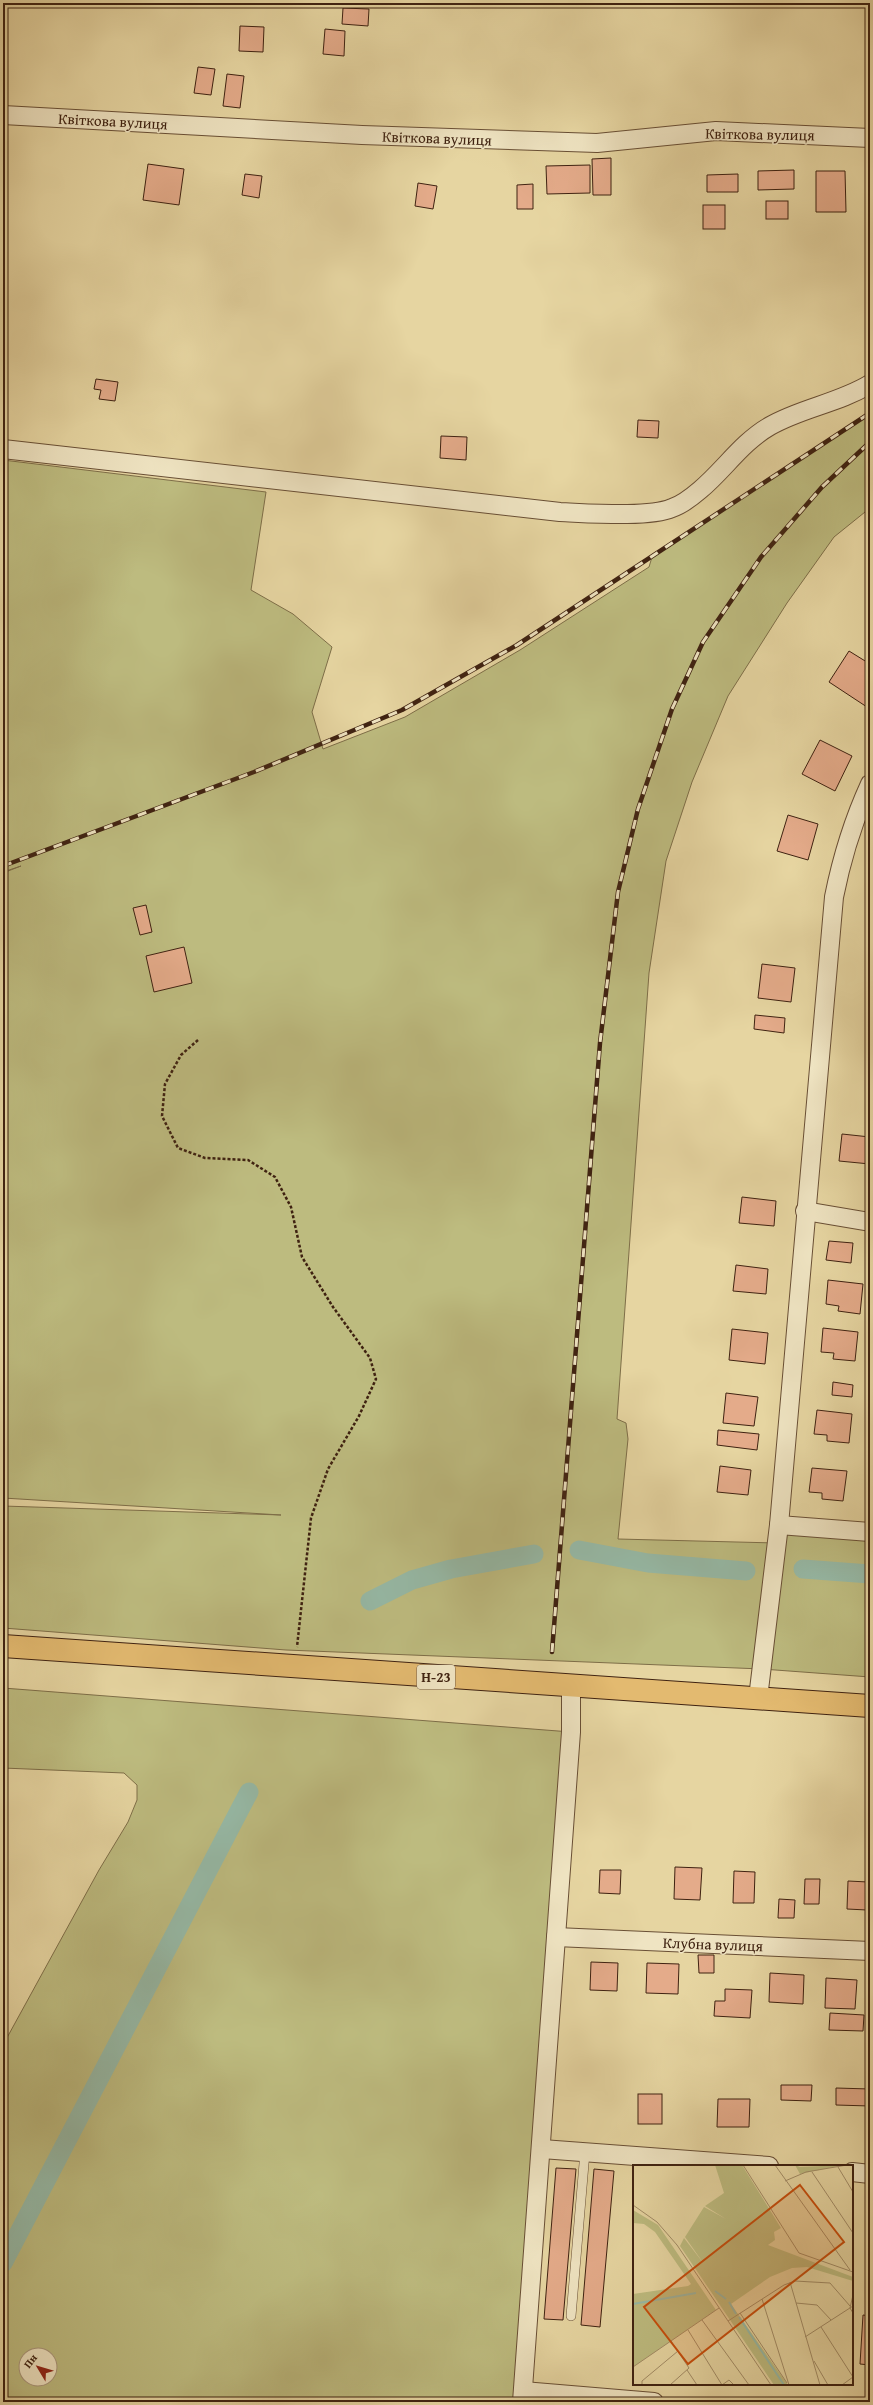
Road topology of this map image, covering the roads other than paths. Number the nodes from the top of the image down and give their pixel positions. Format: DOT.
graph roads {
  1 [pos="3,115"];
  2 [pos="870,138"];
  3 [pos="870,384"];
  4 [pos="3,449"];
  5 [pos="870,784"];
  6 [pos="862,820"];
  7 [pos="805,1211"];
  8 [pos="870,1222"];
  9 [pos="779,1525"];
  10 [pos="870,1532"];
  11 [pos="3,1646"];
  12 [pos="571,1687"];
  13 [pos="758,1698"];
  14 [pos="870,1706"];
  15 [pos="556,1937"];
  16 [pos="870,1951"];
  17 [pos="542,2149"];
  18 [pos="585,2152"];
  19 [pos="756,2165"];
  20 [pos="853,2172"];
  21 [pos="870,2174"];
  22 [pos="571,2316"];
  23 [pos="523,2397"];
  24 [pos="654,2402"];
  1 -- 2 [label="street, Квіткова вулиця"];
  3 -- 4 [label="street"];
  5 -- 6 [label="street"];
  6 -- 7 [label="street"];
  7 -- 8 [label="street"];
  7 -- 9 [label="street"];
  9 -- 10 [label="street"];
  9 -- 13 [label="street"];
  11 -- 12 [label="main road, Н-23"];
  12 -- 13 [label="main road, Н-23"];
  12 -- 15 [label="street"];
  13 -- 14 [label="main road, Н-23"];
  15 -- 16 [label="street, Клубна вулиця"];
  15 -- 17 [label="street"];
  17 -- 18 [label="street"];
  17 -- 23 [label="street"];
  18 -- 19 [label="street"];
  18 -- 22 [label="lane"];
  20 -- 21 [label="street"];
  23 -- 24 [label="street"];
}
